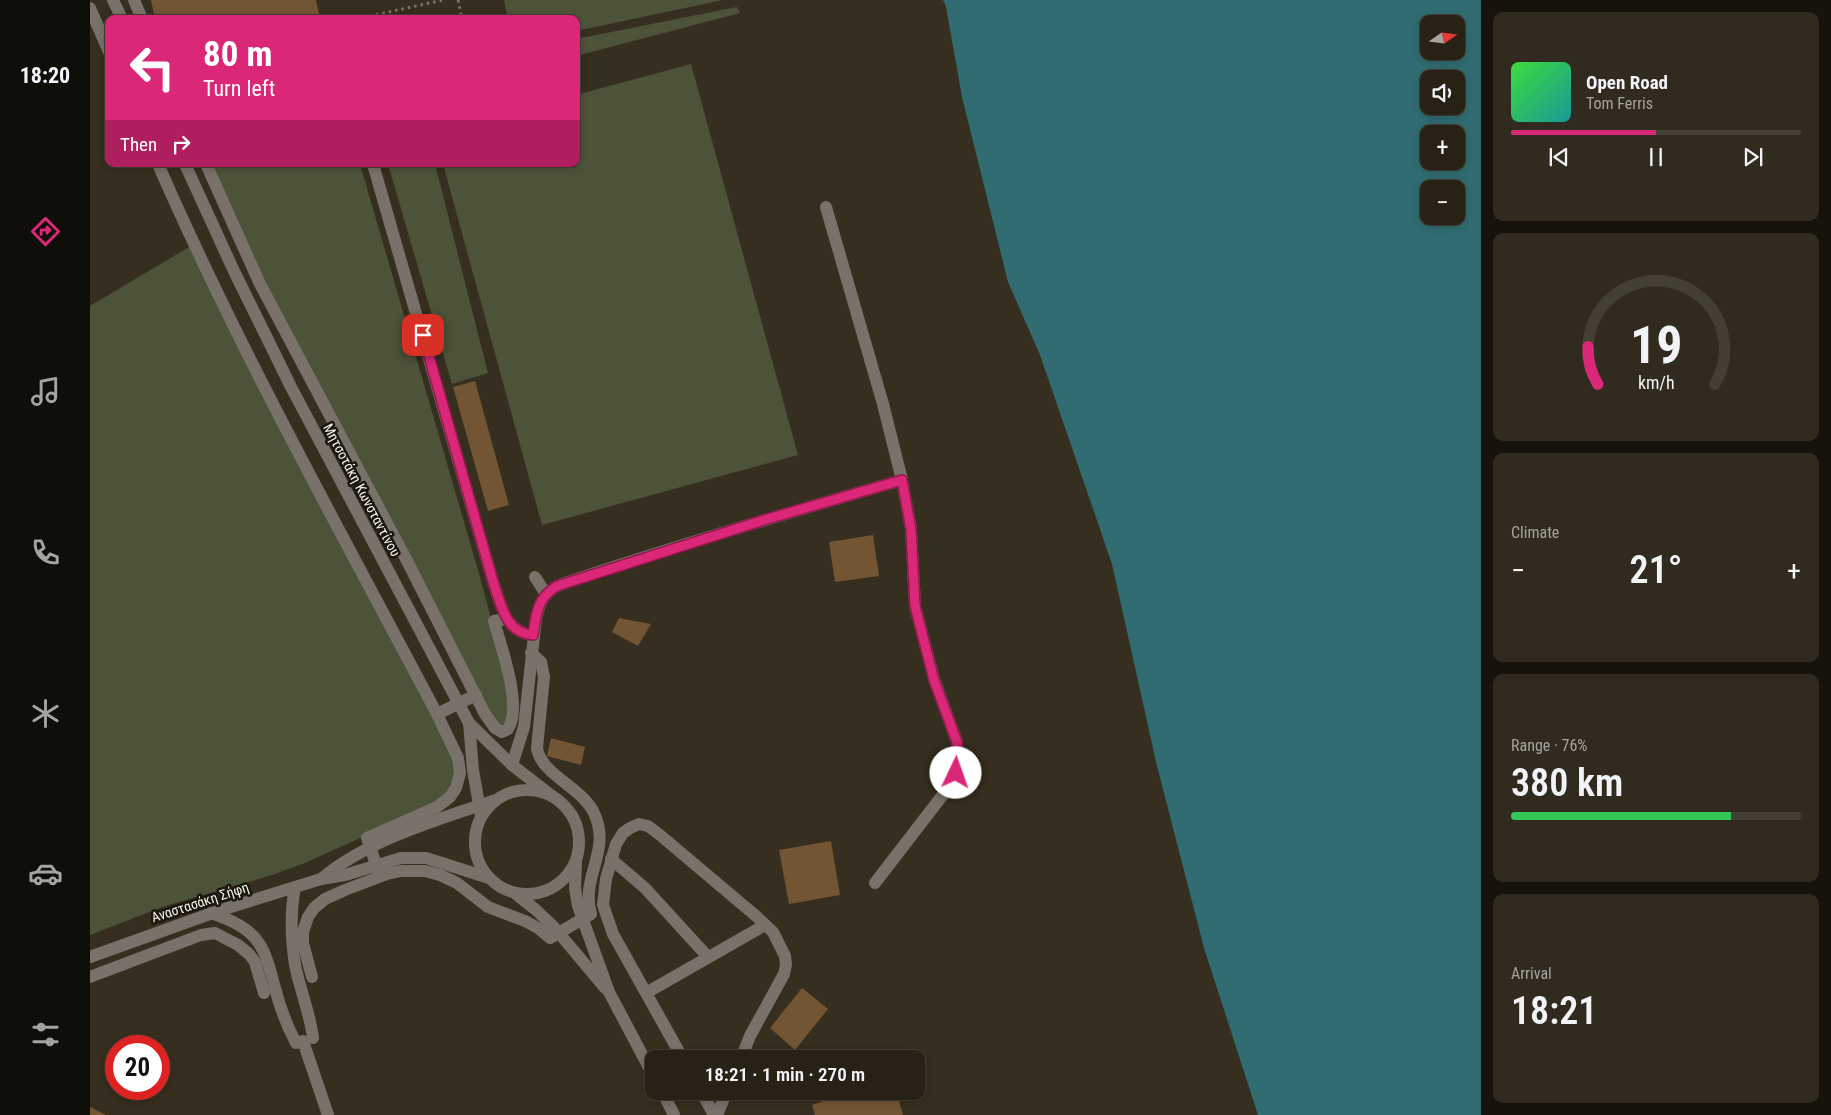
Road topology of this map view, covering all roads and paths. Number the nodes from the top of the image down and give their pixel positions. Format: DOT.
graph roads {
  1 [pos="113,0"];
  2 [pos="134,0"];
  3 [pos="442,0"];
  4 [pos="458,0"];
  5 [pos="90,8"];
  6 [pos="120,15"];
  7 [pos="140,15"];
  8 [pos="375,15"];
  9 [pos="461,15"];
  10 [pos="105,43"];
  11 [pos="159,167"];
  12 [pos="186,167"];
  13 [pos="207,167"];
  14 [pos="374,167"];
  15 [pos="826,207"];
  16 [pos="902,480"];
  17 [pos="535,577"];
  18 [pos="546,594"];
  19 [pos="506,618"];
  20 [pos="533,635"];
  21 [pos="531,653"];
  22 [pos="476,695"];
  23 [pos="458,703"];
  24 [pos="437,714"];
  25 [pos="469,722"];
  26 [pos="512,765"];
  27 [pos="552,796"];
  28 [pos="480,811"];
  29 [pos="370,848"];
  30 [pos="576,858"];
  31 [pos="611,859"];
  32 [pos="378,871"];
  33 [pos="488,878"];
  34 [pos="321,879"];
  35 [pos="875,883"];
  36 [pos="295,887"];
  37 [pos="514,893"];
  38 [pos="211,914"];
  39 [pos="583,919"];
  40 [pos="765,925"];
  41 [pos="559,933"];
  42 [pos="90,957"];
  43 [pos="708,957"];
  44 [pos="90,977"];
  45 [pos="312,977"];
  46 [pos="609,992"];
  47 [pos="264,993"];
  48 [pos="646,993"];
  49 [pos="304,1040"];
  50 [pos="677,1050"];
  51 [pos="745,1050"];
  52 [pos="645,1060"];
  53 [pos="666,1100"];
  54 [pos="706,1100"];
  55 [pos="722,1100"];
  56 [pos="328,1115"];
  57 [pos="674,1115"];
  58 [pos="715,1115"];
  1 -- 6 [label="street"];
  2 -- 7 [label="street"];
  3 -- 8 [label="path"];
  4 -- 9 [label="path"];
  5 -- 10 [label="street"];
  11 -- 24 [label="street"];
  12 -- 23 [label="street, Μητσοτάκη Κωνσταντίνου"];
  13 -- 22 [label="street"];
  14 -- 19 [label="street"];
  15 -- 16 [label="street"];
  16 -- 18 [label="street"];
  16 -- 35 [label="street"];
  17 -- 18 [label="street"];
  18 -- 20 [label="street"];
  19 -- 20 [label="street"];
  19 -- 22 [label="street"];
  20 -- 21 [label="street"];
  21 -- 26 [label="street"];
  21 -- 39 [label="street"];
  22 -- 23 [label="street"];
  23 -- 24 [label="street"];
  23 -- 25 [label="street, Μητσοτάκη Κωνσταντίνου"];
  24 -- 29 [label="street"];
  25 -- 26 [label="street"];
  25 -- 28 [label="street"];
  26 -- 27 [label="street"];
  27 -- 28 [label="street"];
  27 -- 30 [label="street"];
  28 -- 29 [label="street"];
  28 -- 33 [label="street"];
  29 -- 32 [label="street"];
  29 -- 34 [label="street"];
  30 -- 37 [label="street"];
  30 -- 39 [label="street"];
  31 -- 40 [label="street"];
  31 -- 43 [label="street"];
  31 -- 48 [label="street"];
  32 -- 33 [label="street"];
  32 -- 34 [label="street"];
  32 -- 41 [label="street"];
  32 -- 45 [label="street"];
  33 -- 37 [label="street"];
  34 -- 36 [label="street, Αναστασάκη Σήφη"];
  36 -- 38 [label="street, Αναστασάκη Σήφη"];
  36 -- 49 [label="street"];
  37 -- 41 [label="street"];
  38 -- 42 [label="street, Αναστασάκη Σήφη"];
  38 -- 49 [label="street"];
  39 -- 41 [label="street"];
  39 -- 46 [label="street"];
  40 -- 43 [label="street"];
  40 -- 51 [label="street"];
  41 -- 46 [label="street"];
  43 -- 48 [label="street"];
  44 -- 47 [label="street"];
  46 -- 52 [label="street"];
  48 -- 50 [label="street"];
  49 -- 56 [label="street"];
  53 -- 57 [label="street"];
  54 -- 58 [label="street"];
  55 -- 58 [label="street"];
}
